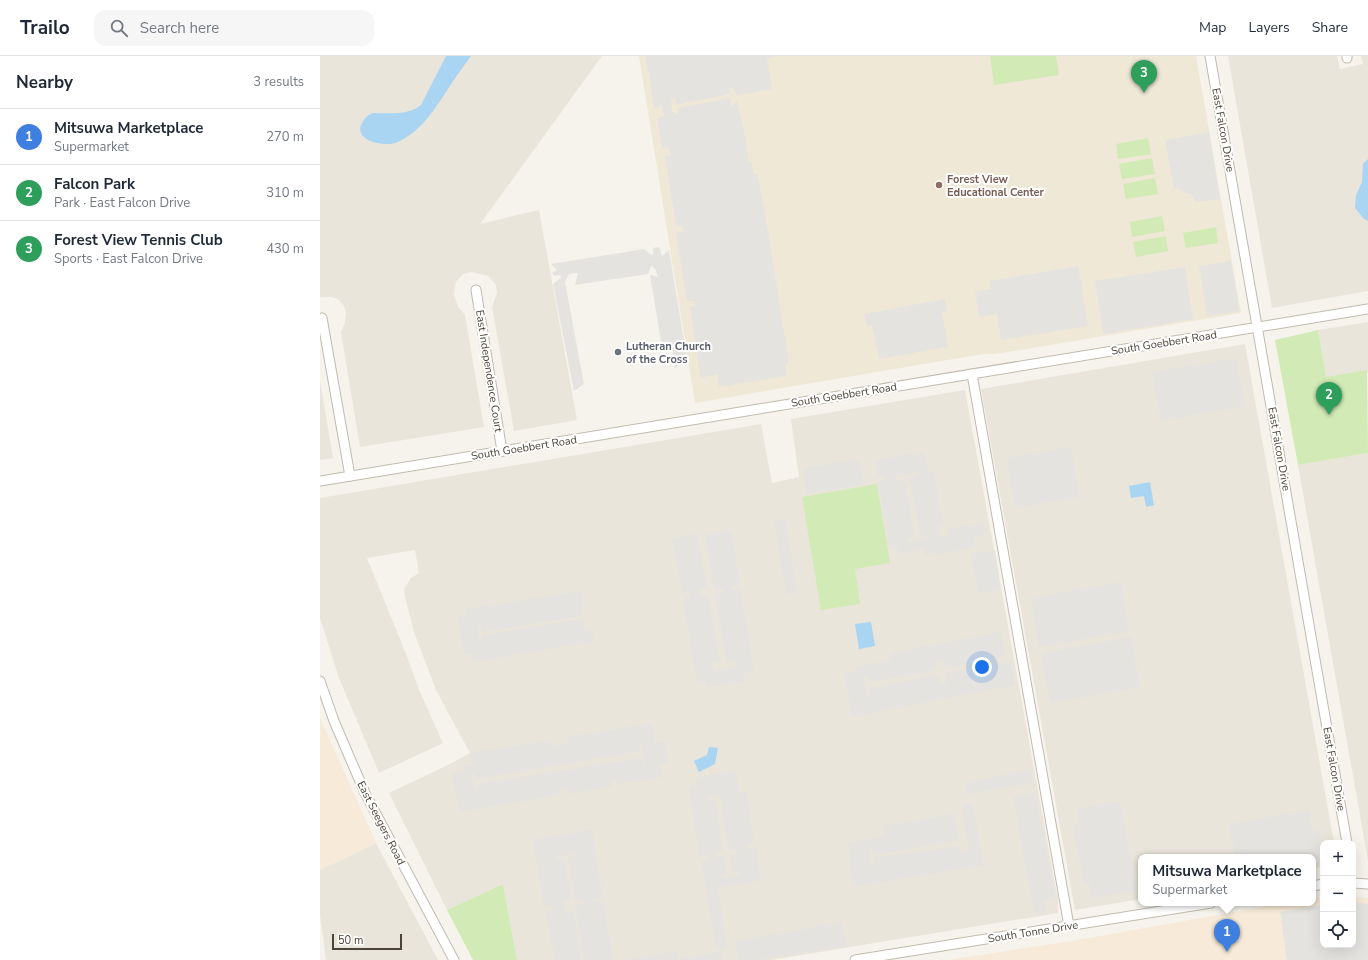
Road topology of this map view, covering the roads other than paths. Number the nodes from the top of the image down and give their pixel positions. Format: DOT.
graph roads {
  1 [pos="1210,56"];
  2 [pos="476,290"];
  3 [pos="1368,309"];
  4 [pos="322,318"];
  5 [pos="1258,327"];
  6 [pos="972,374"];
  7 [pos="502,451"];
  8 [pos="350,476"];
  9 [pos="320,481"];
  10 [pos="320,681"];
  11 [pos="1346,840"];
  12 [pos="1356,882"];
  13 [pos="1368,884"];
  14 [pos="1192,906"];
  15 [pos="1069,926"];
  16 [pos="454,960"];
  17 [pos="855,960"];
  1 -- 5 [label="street, East Falcon Drive"];
  2 -- 7 [label="street, East Independence Court"];
  3 -- 5 [label="street, South Goebbert Road"];
  4 -- 8 [label="street"];
  5 -- 6 [label="street, South Goebbert Road"];
  5 -- 11 [label="street, East Falcon Drive"];
  6 -- 7 [label="street, South Goebbert Road"];
  6 -- 15 [label="street"];
  7 -- 8 [label="street, South Goebbert Road"];
  8 -- 9 [label="street, South Goebbert Road"];
  10 -- 16 [label="street, East Seegers Road"];
  12 -- 13 [label="street"];
  14 -- 15 [label="street, South Tonne Drive"];
  15 -- 17 [label="street, South Tonne Drive"];
}
